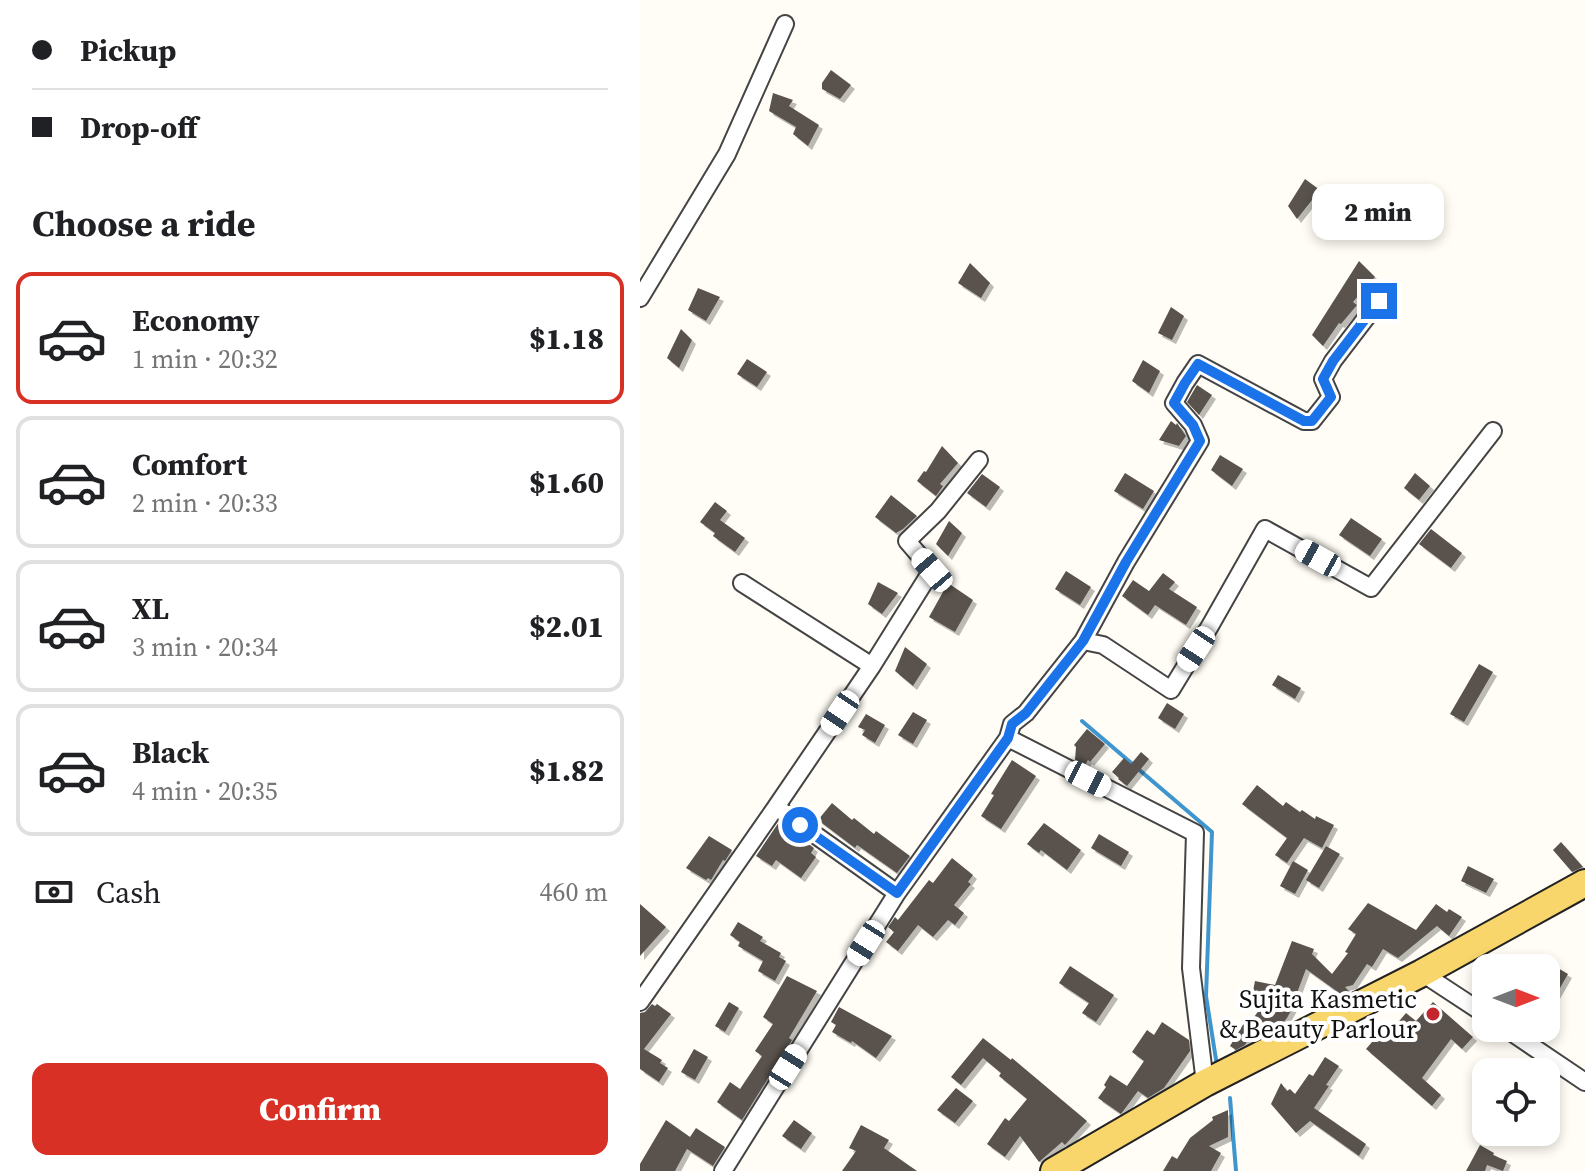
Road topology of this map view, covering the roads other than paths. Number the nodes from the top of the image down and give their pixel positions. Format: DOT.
graph roads {
  1 [pos="785,24"];
  2 [pos="640,298"];
  3 [pos="1379,301"];
  4 [pos="1493,431"];
  5 [pos="979,460"];
  6 [pos="742,583"];
  7 [pos="1083,641"];
  8 [pos="872,666"];
  9 [pos="1008,738"];
  10 [pos="776,807"];
  11 [pos="1585,883"];
  12 [pos="897,893"];
  13 [pos="1422,973"];
  14 [pos="640,1002"];
  15 [pos="1472,1006"];
  16 [pos="1526,1042"];
  17 [pos="1585,1082"];
  18 [pos="1205,1083"];
  19 [pos="723,1171"];
  20 [pos="1054,1171"];
  1 -- 2 [label="street"];
  3 -- 7 [label="street"];
  4 -- 7 [label="street"];
  5 -- 8 [label="street"];
  6 -- 8 [label="street"];
  7 -- 9 [label="street"];
  8 -- 10 [label="street"];
  9 -- 12 [label="street"];
  9 -- 18 [label="street"];
  10 -- 12 [label="street"];
  10 -- 14 [label="street"];
  11 -- 13 [label="main road"];
  12 -- 19 [label="street"];
  13 -- 15 [label="street"];
  13 -- 18 [label="main road"];
  16 -- 17 [label="street"];
  18 -- 20 [label="main road"];
}
